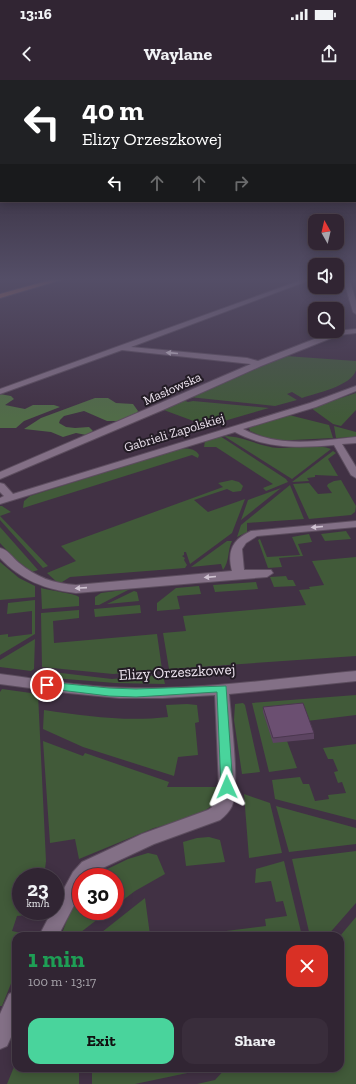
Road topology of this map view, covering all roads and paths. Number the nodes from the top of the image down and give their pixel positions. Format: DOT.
graph roads {
  1 [pos="183,325"];
  2 [pos="356,331"];
  3 [pos="120,348"];
  4 [pos="258,364"];
  5 [pos="356,388"];
  6 [pos="0,392"];
  7 [pos="234,428"];
  8 [pos="356,440"];
  9 [pos="336,442"];
  10 [pos="356,475"];
  11 [pos="0,476"];
  12 [pos="0,486"];
  13 [pos="12,498"];
  14 [pos="0,501"];
  15 [pos="356,524"];
  16 [pos="0,551"];
  17 [pos="267,573"];
  18 [pos="239,574"];
  19 [pos="356,676"];
  20 [pos="0,679"];
  21 [pos="222,688"];
  22 [pos="50,932"];
  23 [pos="12,1010"];
  24 [pos="0,1039"];
  1 -- 3 [label="street"];
  2 -- 4 [label="street, Masłowska"];
  4 -- 3 [label="street, one-way"];
  3 -- 6 [label="street"];
  4 -- 11 [label="street, Masłowska"];
  5 -- 7 [label="street, Gabrieli Zapolskiej"];
  7 -- 9 [label="street"];
  7 -- 13 [label="street, Gabrieli Zapolskiej"];
  8 -- 9 [label="street"];
  9 -- 10 [label="street"];
  12 -- 13 [label="street"];
  13 -- 14 [label="street, Gabrieli Zapolskiej"];
  15 -- 18 [label="street, one-way"];
  18 -- 16 [label="street, one-way"];
  17 -- 18 [label="street"];
  19 -- 21 [label="street, Elizy Orzeszkowej"];
  20 -- 21 [label="street, Elizy Orzeszkowej"];
  21 -- 22 [label="street"];
  23 -- 24 [label="street"];
}
